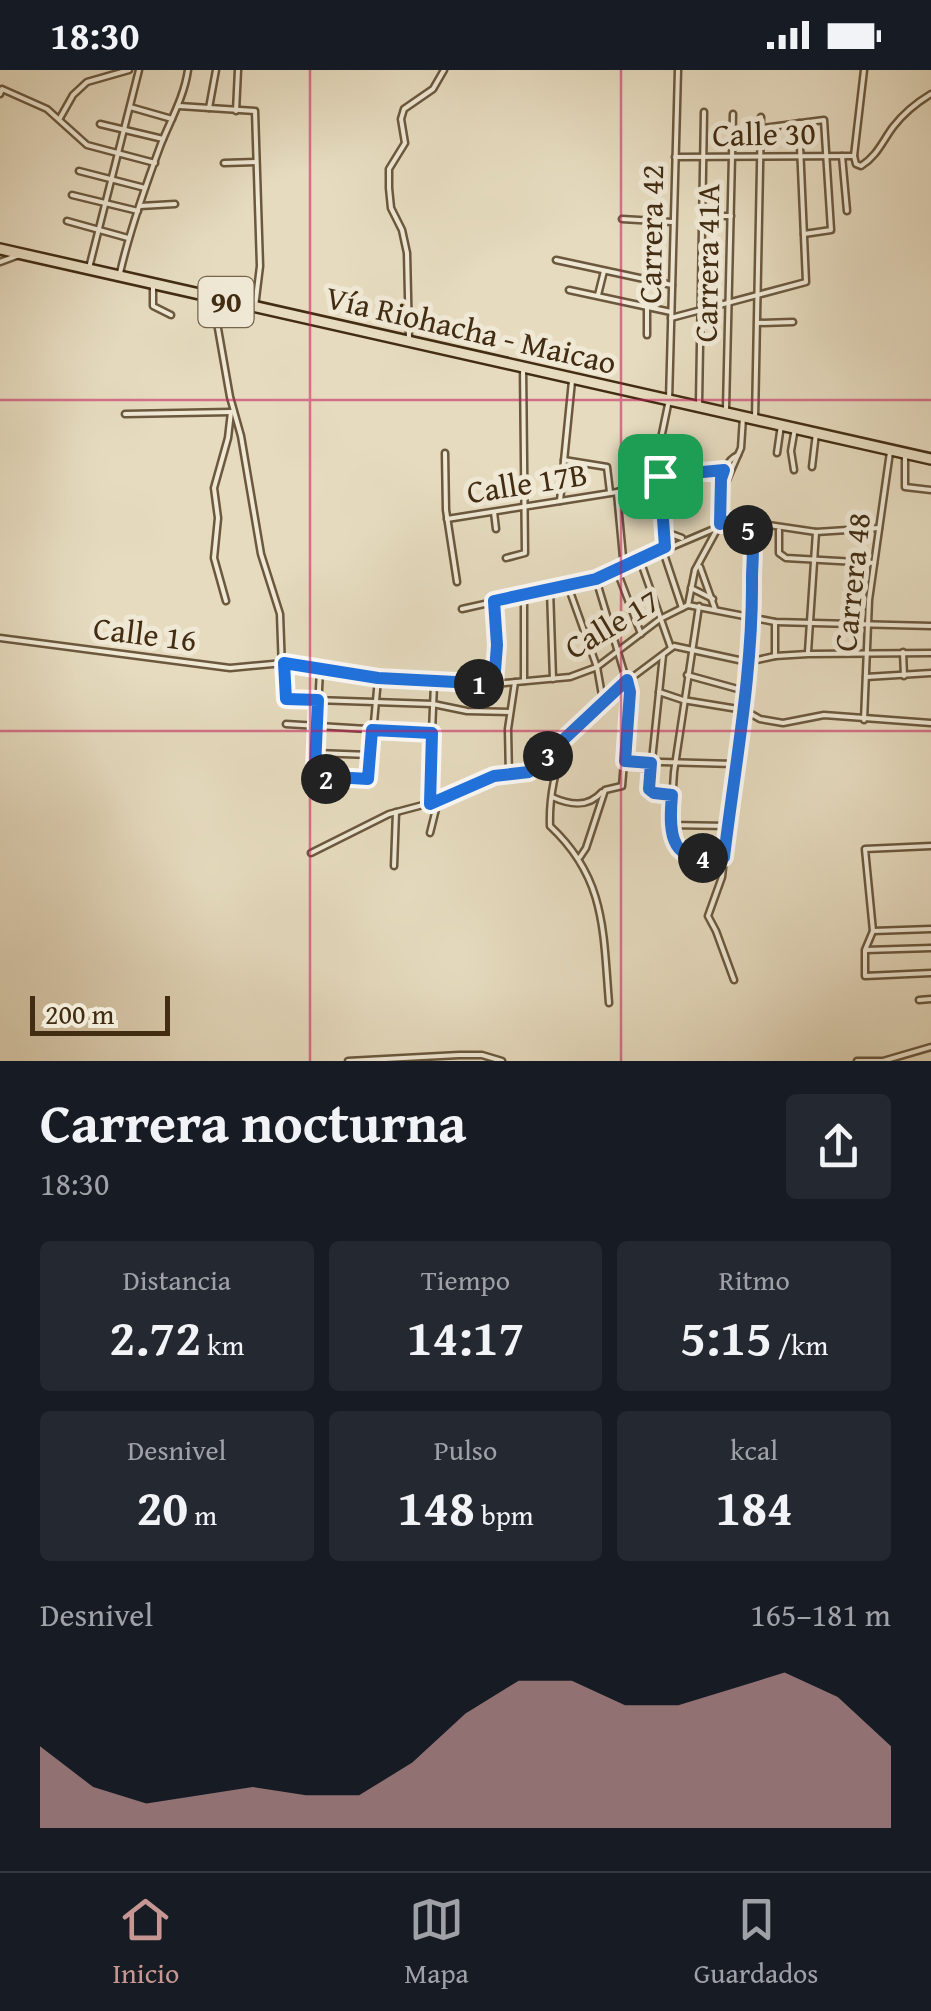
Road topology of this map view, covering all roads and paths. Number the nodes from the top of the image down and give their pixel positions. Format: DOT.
graph roads {
  1 [pos="130,70"];
  2 [pos="140,70"];
  3 [pos="188,70"];
  4 [pos="216,70"];
  5 [pos="238,70"];
  6 [pos="444,70"];
  7 [pos="678,70"];
  8 [pos="864,70"];
  9 [pos="0,94"];
  10 [pos="931,94"];
  11 [pos="178,106"];
  12 [pos="130,107"];
  13 [pos="209,108"];
  14 [pos="236,110"];
  15 [pos="704,112"];
  16 [pos="733,114"];
  17 [pos="761,117"];
  18 [pos="60,118"];
  19 [pos="172,119"];
  20 [pos="798,123"];
  21 [pos="100,124"];
  22 [pos="761,128"];
  23 [pos="124,131"];
  24 [pos="163,139"];
  25 [pos="119,153"];
  26 [pos="826,154"];
  27 [pos="800,156"];
  28 [pos="842,156"];
  29 [pos="854,156"];
  30 [pos="676,157"];
  31 [pos="703,157"];
  32 [pos="732,157"];
  33 [pos="760,158"];
  34 [pos="154,162"];
  35 [pos="256,162"];
  36 [pos="224,163"];
  37 [pos="79,171"];
  38 [pos="111,179"];
  39 [pos="145,188"];
  40 [pos="72,195"];
  41 [pos="105,202"];
  42 [pos="175,204"];
  43 [pos="139,209"];
  44 [pos="846,211"];
  45 [pos="702,216"];
  46 [pos="731,216"];
  47 [pos="67,220"];
  48 [pos="622,220"];
  49 [pos="674,222"];
  50 [pos="98,228"];
  51 [pos="804,234"];
  52 [pos="128,238"];
  53 [pos="0,249"];
  54 [pos="22,253"];
  55 [pos="556,260"];
  56 [pos="0,262"];
  57 [pos="89,268"];
  58 [pos="604,271"];
  59 [pos="120,275"];
  60 [pos="672,285"];
  61 [pos="153,286"];
  62 [pos="569,290"];
  63 [pos="758,295"];
  64 [pos="598,296"];
  65 [pos="216,300"];
  66 [pos="729,303"];
  67 [pos="256,307"];
  68 [pos="647,307"];
  69 [pos="700,310"];
  70 [pos="171,315"];
  71 [pos="671,315"];
  72 [pos="793,322"];
  73 [pos="757,324"];
  74 [pos="647,335"];
  75 [pos="409,342"];
  76 [pos="522,367"];
  77 [pos="572,378"];
  78 [pos="669,400"];
  79 [pos="699,407"];
  80 [pos="233,412"];
  81 [pos="726,413"];
  82 [pos="125,414"];
  83 [pos="743,417"];
  84 [pos="755,420"];
  85 [pos="781,425"];
  86 [pos="795,428"];
  87 [pos="816,433"];
  88 [pos="890,450"];
  89 [pos="445,452"];
  90 [pos="777,453"];
  91 [pos="905,453"];
  92 [pos="931,459"];
  93 [pos="564,460"];
  94 [pos="812,467"];
  95 [pos="794,470"];
  96 [pos="727,471"];
  97 [pos="660,476"];
  98 [pos="931,490"];
  99 [pos="617,492"];
  100 [pos="610,493"];
  101 [pos="560,500"];
  102 [pos="522,506"];
  103 [pos="494,512"];
  104 [pos="447,519"];
  105 [pos="735,520"];
  106 [pos="720,524"];
  107 [pos="756,524"];
  108 [pos="778,528"];
  109 [pos="879,528"];
  110 [pos="496,529"];
  111 [pos="663,531"];
  112 [pos="816,532"];
  113 [pos="698,534"];
  114 [pos="685,539"];
  115 [pos="752,539"];
  116 [pos="708,545"];
  117 [pos="664,548"];
  118 [pos="506,558"];
  119 [pos="814,559"];
  120 [pos="640,560"];
  121 [pos="698,564"];
  122 [pos="874,564"];
  123 [pos="624,568"];
  124 [pos="617,570"];
  125 [pos="596,579"];
  126 [pos="457,582"];
  127 [pos="568,586"];
  128 [pos="691,588"];
  129 [pos="550,590"];
  130 [pos="524,594"];
  131 [pos="713,599"];
  132 [pos="226,601"];
  133 [pos="494,601"];
  134 [pos="685,606"];
  135 [pos="699,606"];
  136 [pos="462,609"];
  137 [pos="715,609"];
  138 [pos="660,619"];
  139 [pos="752,619"];
  140 [pos="776,622"];
  141 [pos="808,622"];
  142 [pos="869,625"];
  143 [pos="931,626"];
  144 [pos="640,634"];
  145 [pos="0,638"];
  146 [pos="673,647"];
  147 [pos="691,650"];
  148 [pos="866,652"];
  149 [pos="903,652"];
  150 [pos="618,653"];
  151 [pos="931,653"];
  152 [pos="664,654"];
  153 [pos="808,654"];
  154 [pos="775,656"];
  155 [pos="748,662"];
  156 [pos="284,663"];
  157 [pos="597,667"];
  158 [pos="320,670"];
  159 [pos="931,673"];
  160 [pos="687,675"];
  161 [pos="904,676"];
  162 [pos="864,677"];
  163 [pos="378,678"];
  164 [pos="552,678"];
  165 [pos="627,680"];
  166 [pos="434,682"];
  167 [pos="515,682"];
  168 [pos="524,682"];
  169 [pos="494,684"];
  170 [pos="746,691"];
  171 [pos="659,692"];
  172 [pos="318,700"];
  173 [pos="683,700"];
  174 [pos="602,701"];
  175 [pos="376,703"];
  176 [pos="432,704"];
  177 [pos="744,710"];
  178 [pos="510,712"];
  179 [pos="864,720"];
  180 [pos="286,724"];
  181 [pos="931,724"];
  182 [pos="317,727"];
  183 [pos="372,730"];
  184 [pos="432,733"];
  185 [pos="570,736"];
  186 [pos="316,753"];
  187 [pos="370,755"];
  188 [pos="675,760"];
  189 [pos="625,761"];
  190 [pos="651,763"];
  191 [pos="734,764"];
  192 [pos="509,776"];
  193 [pos="605,790"];
  194 [pos="672,795"];
  195 [pos="552,796"];
  196 [pos="438,802"];
  197 [pos="430,804"];
  198 [pos="396,812"];
  199 [pos="669,825"];
  200 [pos="728,826"];
  201 [pos="430,833"];
  202 [pos="931,846"];
  203 [pos="310,854"];
  204 [pos="580,856"];
  205 [pos="724,857"];
  206 [pos="394,866"];
  207 [pos="931,929"];
  208 [pos="873,931"];
  209 [pos="931,948"];
  210 [pos="865,950"];
  211 [pos="931,973"];
  212 [pos="734,980"];
  213 [pos="931,998"];
  214 [pos="919,1000"];
  215 [pos="609,1003"];
  216 [pos="931,1047"];
  217 [pos="924,1048"];
  218 [pos="348,1061"];
  219 [pos="502,1061"];
  220 [pos="857,1061"];
  221 [pos="924,1061"];
  1 -- 18 [label="street"];
  2 -- 12 [label="street"];
  3 -- 11 [label="street"];
  4 -- 13 [label="street"];
  5 -- 14 [label="street"];
  6 -- 75 [label="street"];
  7 -- 30 [label="street, Carrera 42"];
  8 -- 29 [label="street"];
  9 -- 18 [label="street"];
  10 -- 29 [label="street"];
  11 -- 13 [label="street"];
  11 -- 19 [label="street"];
  12 -- 19 [label="street"];
  12 -- 23 [label="street"];
  13 -- 14 [label="street"];
  14 -- 35 [label="street"];
  15 -- 31 [label="street"];
  16 -- 32 [label="street, Carrera 41A"];
  17 -- 22 [label="street"];
  18 -- 25 [label="street"];
  19 -- 24 [label="street"];
  20 -- 22 [label="street"];
  20 -- 26 [label="street"];
  20 -- 27 [label="street"];
  21 -- 23 [label="street"];
  22 -- 33 [label="street"];
  23 -- 24 [label="street"];
  23 -- 25 [label="street"];
  24 -- 34 [label="street"];
  25 -- 34 [label="street"];
  25 -- 38 [label="street"];
  26 -- 27 [label="street, Calle 30"];
  26 -- 28 [label="street, Calle 30"];
  26 -- 51 [label="street"];
  27 -- 33 [label="street, Calle 30"];
  27 -- 51 [label="street"];
  28 -- 29 [label="street, Calle 30"];
  28 -- 44 [label="street"];
  30 -- 31 [label="street, Calle 30"];
  30 -- 49 [label="street, Carrera 42"];
  31 -- 32 [label="street, Calle 30"];
  31 -- 45 [label="street"];
  32 -- 33 [label="street, Calle 30"];
  32 -- 46 [label="street, Carrera 41A"];
  33 -- 63 [label="street"];
  34 -- 39 [label="street"];
  35 -- 36 [label="street"];
  35 -- 67 [label="street"];
  37 -- 38 [label="street"];
  38 -- 39 [label="street"];
  38 -- 41 [label="street"];
  39 -- 43 [label="street"];
  40 -- 41 [label="street"];
  41 -- 43 [label="street"];
  41 -- 50 [label="street"];
  42 -- 43 [label="street"];
  43 -- 52 [label="street"];
  45 -- 46 [label="street"];
  45 -- 69 [label="street"];
  46 -- 66 [label="street, Carrera 41A"];
  47 -- 50 [label="street"];
  48 -- 49 [label="street"];
  49 -- 60 [label="street, Carrera 42"];
  50 -- 52 [label="street"];
  50 -- 57 [label="street"];
  51 -- 63 [label="street"];
  52 -- 59 [label="street"];
  53 -- 54 [label="highway, Vía Riohacha - Maicao / 90"];
  54 -- 56 [label="street"];
  54 -- 57 [label="highway, Vía Riohacha - Maicao / 90"];
  55 -- 58 [label="street"];
  57 -- 59 [label="highway, Vía Riohacha - Maicao / 90"];
  58 -- 60 [label="street"];
  58 -- 64 [label="street"];
  59 -- 61 [label="highway, Vía Riohacha - Maicao / 90"];
  60 -- 71 [label="street, Carrera 42"];
  61 -- 65 [label="highway, Vía Riohacha - Maicao / 90"];
  61 -- 70 [label="street"];
  62 -- 64 [label="street"];
  63 -- 66 [label="street"];
  63 -- 73 [label="street"];
  64 -- 68 [label="street"];
  65 -- 67 [label="highway, Vía Riohacha - Maicao / 90"];
  65 -- 80 [label="street"];
  66 -- 69 [label="street"];
  66 -- 81 [label="street, Carrera 41A"];
  67 -- 75 [label="highway, Vía Riohacha - Maicao / 90"];
  68 -- 71 [label="street"];
  68 -- 74 [label="street"];
  69 -- 71 [label="street"];
  69 -- 79 [label="street"];
  71 -- 78 [label="street, Carrera 42"];
  72 -- 73 [label="street"];
  73 -- 84 [label="street"];
  75 -- 76 [label="highway, Vía Riohacha - Maicao / 90"];
  76 -- 77 [label="highway, Vía Riohacha - Maicao / 90"];
  76 -- 102 [label="street"];
  77 -- 78 [label="highway, Vía Riohacha - Maicao / 90"];
  77 -- 93 [label="street"];
  78 -- 79 [label="highway, Vía Riohacha - Maicao / 90"];
  78 -- 97 [label="street, Carrera 42"];
  79 -- 81 [label="highway, Vía Riohacha - Maicao / 90"];
  80 -- 82 [label="street"];
  80 -- 132 [label="street"];
  80 -- 156 [label="street"];
  81 -- 83 [label="highway, Vía Riohacha - Maicao / 90"];
  83 -- 84 [label="highway, Vía Riohacha - Maicao / 90"];
  83 -- 96 [label="street"];
  84 -- 85 [label="highway, Vía Riohacha - Maicao / 90"];
  85 -- 86 [label="highway, Vía Riohacha - Maicao / 90"];
  85 -- 90 [label="street"];
  86 -- 87 [label="highway, Vía Riohacha - Maicao / 90"];
  86 -- 95 [label="street"];
  87 -- 88 [label="highway, Vía Riohacha - Maicao / 90"];
  87 -- 94 [label="street"];
  88 -- 91 [label="highway, Vía Riohacha - Maicao / 90"];
  88 -- 109 [label="street, Carrera 48"];
  89 -- 104 [label="street"];
  91 -- 92 [label="highway, Vía Riohacha - Maicao / 90"];
  91 -- 98 [label="street"];
  93 -- 100 [label="street"];
  93 -- 101 [label="street"];
  96 -- 97 [label="street, Calle 17B"];
  96 -- 106 [label="street"];
  97 -- 99 [label="street, Calle 17B"];
  97 -- 111 [label="street, Carrera 42"];
  99 -- 100 [label="street, Calle 17B"];
  99 -- 123 [label="street"];
  100 -- 101 [label="street, Calle 17B"];
  101 -- 102 [label="street, Calle 17B"];
  102 -- 103 [label="street, Calle 17B"];
  102 -- 118 [label="street"];
  103 -- 104 [label="street, Calle 17B"];
  103 -- 110 [label="street"];
  104 -- 126 [label="street"];
  105 -- 106 [label="street"];
  105 -- 107 [label="street"];
  105 -- 115 [label="street"];
  106 -- 113 [label="street"];
  106 -- 116 [label="street"];
  107 -- 108 [label="street"];
  107 -- 115 [label="street"];
  108 -- 112 [label="street"];
  108 -- 119 [label="street"];
  109 -- 112 [label="street"];
  109 -- 122 [label="street, Carrera 48"];
  111 -- 114 [label="street"];
  111 -- 117 [label="street, Carrera 42"];
  112 -- 119 [label="street"];
  113 -- 114 [label="street"];
  113 -- 116 [label="street"];
  114 -- 117 [label="street"];
  115 -- 139 [label="street"];
  116 -- 121 [label="street"];
  117 -- 120 [label="street"];
  117 -- 134 [label="street, Carrera 42"];
  119 -- 122 [label="street"];
  119 -- 141 [label="street"];
  120 -- 123 [label="street"];
  120 -- 138 [label="street"];
  121 -- 128 [label="street"];
  121 -- 131 [label="street"];
  122 -- 142 [label="street, Carrera 48"];
  123 -- 124 [label="street"];
  124 -- 125 [label="street"];
  124 -- 144 [label="street"];
  125 -- 127 [label="street"];
  125 -- 150 [label="street"];
  127 -- 129 [label="street"];
  127 -- 157 [label="street"];
  128 -- 131 [label="street"];
  128 -- 134 [label="street"];
  129 -- 130 [label="street"];
  129 -- 164 [label="street"];
  130 -- 133 [label="street"];
  130 -- 168 [label="street"];
  131 -- 137 [label="street"];
  133 -- 136 [label="street"];
  133 -- 169 [label="street"];
  134 -- 135 [label="street, Calle 17"];
  134 -- 138 [label="street, Calle 17"];
  135 -- 137 [label="street, Calle 17"];
  135 -- 147 [label="street"];
  137 -- 139 [label="street, Calle 17"];
  138 -- 144 [label="street, Calle 17"];
  138 -- 146 [label="street"];
  139 -- 140 [label="street, Calle 17"];
  139 -- 155 [label="street"];
  140 -- 141 [label="street, Calle 17"];
  140 -- 154 [label="street"];
  141 -- 142 [label="street, Calle 17"];
  141 -- 153 [label="street"];
  142 -- 143 [label="street, Calle 17"];
  142 -- 148 [label="street, Carrera 48"];
  144 -- 150 [label="street, Calle 17"];
  145 -- 156 [label="street, Calle 16"];
  146 -- 147 [label="street"];
  146 -- 152 [label="street"];
  147 -- 155 [label="street"];
  147 -- 160 [label="street"];
  148 -- 149 [label="street"];
  148 -- 153 [label="street"];
  148 -- 162 [label="street, Carrera 48"];
  149 -- 151 [label="street"];
  149 -- 161 [label="street"];
  150 -- 157 [label="street, Calle 17"];
  150 -- 165 [label="street"];
  152 -- 165 [label="street"];
  152 -- 171 [label="street"];
  153 -- 154 [label="street"];
  154 -- 155 [label="street"];
  155 -- 170 [label="street"];
  156 -- 158 [label="street, Calle 16"];
  156 -- 172 [label="street"];
  157 -- 164 [label="street, Calle 17"];
  157 -- 174 [label="street"];
  158 -- 163 [label="street, Calle 16"];
  158 -- 172 [label="street"];
  159 -- 161 [label="street"];
  160 -- 170 [label="street"];
  160 -- 173 [label="street"];
  161 -- 162 [label="street"];
  162 -- 179 [label="street, Carrera 48"];
  163 -- 166 [label="street, Calle 17"];
  163 -- 175 [label="street"];
  164 -- 168 [label="street, Calle 17"];
  165 -- 174 [label="street"];
  165 -- 189 [label="street"];
  166 -- 169 [label="street, Calle 17"];
  166 -- 176 [label="street"];
  167 -- 168 [label="street, Calle 17"];
  167 -- 169 [label="street, Calle 17"];
  167 -- 178 [label="street"];
  170 -- 177 [label="street"];
  171 -- 173 [label="street"];
  171 -- 190 [label="street"];
  172 -- 175 [label="street"];
  172 -- 182 [label="street"];
  173 -- 177 [label="street"];
  173 -- 188 [label="street"];
  174 -- 185 [label="street"];
  175 -- 176 [label="street"];
  175 -- 183 [label="street"];
  176 -- 178 [label="street"];
  176 -- 184 [label="street"];
  177 -- 179 [label="street"];
  177 -- 191 [label="street"];
  178 -- 192 [label="street"];
  179 -- 181 [label="street"];
  180 -- 182 [label="street"];
  182 -- 183 [label="street"];
  182 -- 186 [label="street"];
  183 -- 184 [label="street"];
  183 -- 187 [label="street"];
  184 -- 197 [label="street"];
  185 -- 192 [label="street"];
  185 -- 195 [label="street"];
  186 -- 187 [label="street"];
  186 -- 187 [label="street"];
  188 -- 190 [label="street"];
  188 -- 191 [label="street"];
  188 -- 194 [label="street"];
  189 -- 190 [label="street"];
  189 -- 193 [label="street"];
  190 -- 194 [label="street"];
  191 -- 200 [label="street"];
  192 -- 196 [label="street"];
  193 -- 195 [label="street"];
  193 -- 204 [label="street"];
  194 -- 199 [label="street"];
  195 -- 204 [label="street"];
  196 -- 197 [label="street"];
  196 -- 201 [label="street"];
  197 -- 198 [label="street"];
  198 -- 203 [label="street"];
  198 -- 206 [label="street"];
  199 -- 200 [label="street"];
  199 -- 205 [label="street"];
  200 -- 205 [label="street"];
  202 -- 208 [label="street"];
  204 -- 215 [label="street"];
  205 -- 212 [label="street"];
  207 -- 208 [label="street"];
  208 -- 210 [label="street"];
  209 -- 210 [label="street"];
  210 -- 211 [label="street"];
  213 -- 214 [label="street"];
  216 -- 217 [label="street"];
  217 -- 220 [label="street"];
  217 -- 221 [label="street"];
  218 -- 219 [label="street"];
}
